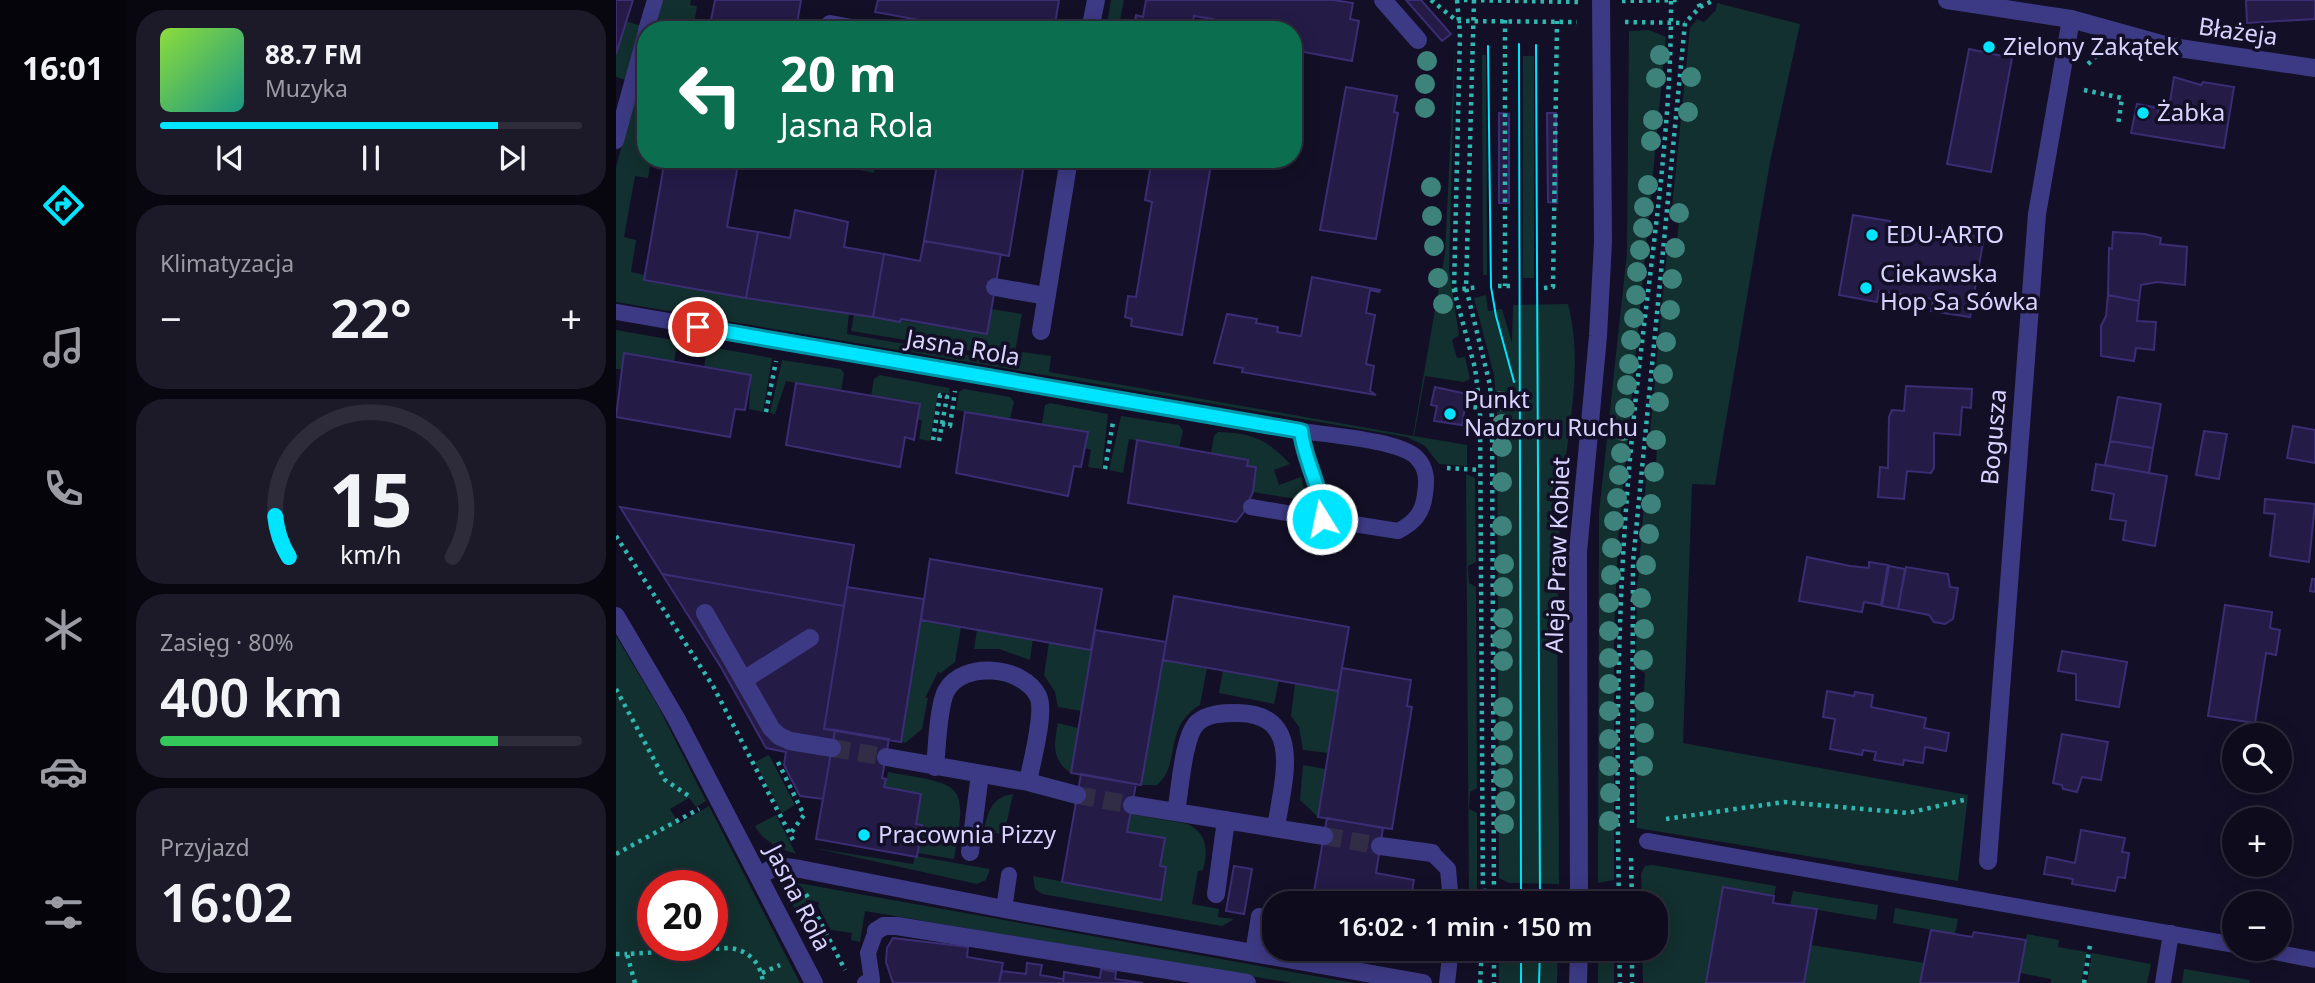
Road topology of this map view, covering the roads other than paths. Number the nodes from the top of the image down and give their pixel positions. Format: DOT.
graph roads {
  1 [pos="654,0"];
  2 [pos="1383,0"];
  3 [pos="1601,0"];
  4 [pos="1948,0"];
  5 [pos="1092,1"];
  6 [pos="2071,19"];
  7 [pos="649,21"];
  8 [pos="1091,21"];
  9 [pos="1418,40"];
  10 [pos="637,64"];
  11 [pos="2315,68"];
  12 [pos="616,141"];
  13 [pos="1067,168"];
  14 [pos="995,287"];
  15 [pos="1046,296"];
  16 [pos="616,313"];
  17 [pos="1041,331"];
  18 [pos="1301,431"];
  19 [pos="1251,507"];
  20 [pos="1322,519"];
  21 [pos="705,613"];
  22 [pos="616,616"];
  23 [pos="810,638"];
  24 [pos="745,679"];
  25 [pos="832,748"];
  26 [pos="886,757"];
  27 [pos="935,767"];
  28 [pos="981,774"];
  29 [pos="1028,782"];
  30 [pos="1077,795"];
  31 [pos="1132,805"];
  32 [pos="1176,812"];
  33 [pos="1226,820"];
  34 [pos="1276,828"];
  35 [pos="1324,836"];
  36 [pos="1637,840"];
  37 [pos="1380,846"];
  38 [pos="970,852"];
  39 [pos="1433,853"];
  40 [pos="1988,861"];
  41 [pos="759,875"];
  42 [pos="1010,875"];
  43 [pos="1450,891"];
  44 [pos="1587,891"];
  45 [pos="1216,894"];
  46 [pos="1004,909"];
  47 [pos="1259,916"];
  48 [pos="876,931"];
  49 [pos="2171,933"];
  50 [pos="2222,943"];
  51 [pos="1253,953"];
  52 [pos="2292,955"];
  53 [pos="2315,960"];
  54 [pos="1450,961"];
  55 [pos="1579,961"];
  56 [pos="871,982"];
  57 [pos="814,983"];
  58 [pos="1247,983"];
  59 [pos="1423,983"];
  60 [pos="1447,983"];
  61 [pos="1578,983"];
  62 [pos="2163,983"];
  1 -- 7 [label="lane"];
  2 -- 9 [label="street"];
  3 -- 44 [label="street, Aleja Praw Kobiet"];
  4 -- 6 [label="street, Błażeja"];
  5 -- 8 [label="street"];
  6 -- 11 [label="street, Błażeja"];
  6 -- 40 [label="street, Bogusza"];
  10 -- 12 [label="lane"];
  13 -- 15 [label="street"];
  14 -- 15 [label="street"];
  15 -- 17 [label="street"];
  16 -- 18 [label="lane, Jasna Rola"];
  18 -- 20 [label="lane"];
  18 -- 20 [label="lane, Jasna Rola"];
  19 -- 20 [label="lane, Jasna Rola"];
  21 -- 24 [label="street"];
  22 -- 41 [label="street, Jasna Rola"];
  23 -- 24 [label="street"];
  24 -- 25 [label="street"];
  26 -- 27 [label="street"];
  27 -- 28 [label="street"];
  27 -- 29 [label="street"];
  28 -- 29 [label="street"];
  28 -- 38 [label="street"];
  29 -- 30 [label="street"];
  31 -- 32 [label="street"];
  32 -- 33 [label="street"];
  32 -- 34 [label="street"];
  33 -- 34 [label="street"];
  33 -- 45 [label="street"];
  34 -- 35 [label="street"];
  36 -- 49 [label="lane"];
  37 -- 39 [label="street"];
  39 -- 43 [label="lane"];
  41 -- 46 [label="street"];
  41 -- 57 [label="street, Jasna Rola"];
  42 -- 46 [label="lane"];
  46 -- 51 [label="street"];
  47 -- 51 [label="lane"];
  48 -- 56 [label="lane"];
  48 -- 58 [label="street"];
  49 -- 50 [label="lane"];
  49 -- 62 [label="lane"];
  51 -- 59 [label="street"];
  52 -- 53 [label="lane"];
  54 -- 60 [label="lane"];
  55 -- 61 [label="street"];
}
